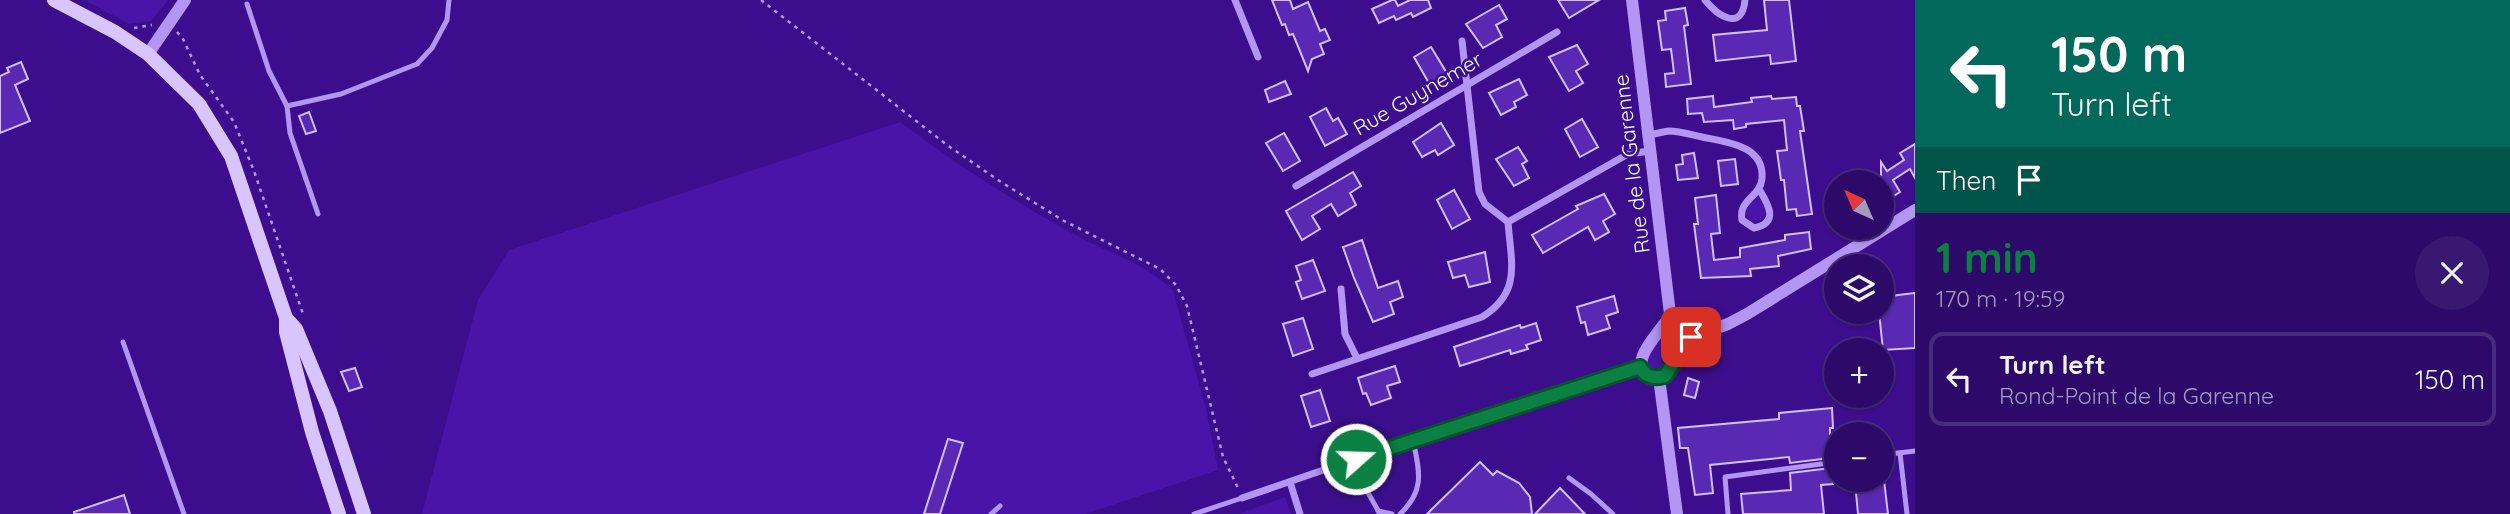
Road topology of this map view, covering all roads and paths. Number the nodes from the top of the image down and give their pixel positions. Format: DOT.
graph roads {
  1 [pos="185,0"];
  2 [pos="449,0"];
  3 [pos="761,0"];
  4 [pos="1235,0"];
  5 [pos="1632,0"];
  6 [pos="1705,0"];
  7 [pos="1745,0"];
  8 [pos="54,1"];
  9 [pos="247,4"];
  10 [pos="1741,13"];
  11 [pos="1750,18"];
  12 [pos="1557,32"];
  13 [pos="1462,41"];
  14 [pos="148,54"];
  15 [pos="1258,57"];
  16 [pos="1467,86"];
  17 [pos="288,106"];
  18 [pos="1648,135"];
  19 [pos="1650,151"];
  20 [pos="1296,186"];
  21 [pos="1759,189"];
  22 [pos="1915,210"];
  23 [pos="318,214"];
  24 [pos="1508,222"];
  25 [pos="1341,289"];
  26 [pos="286,318"];
  27 [pos="1671,323"];
  28 [pos="1691,337"];
  29 [pos="123,342"];
  30 [pos="1357,358"];
  31 [pos="1640,367"];
  32 [pos="1312,374"];
  33 [pos="1659,378"];
  34 [pos="1413,440"];
  35 [pos="1915,451"];
  36 [pos="1900,453"];
  37 [pos="1894,454"];
  38 [pos="1356,459"];
  39 [pos="1824,463"];
  40 [pos="1569,478"];
  41 [pos="1290,482"];
  42 [pos="1242,498"];
  43 [pos="1000,506"];
  44 [pos="1379,512"];
  45 [pos="184,514"];
  46 [pos="339,514"];
  47 [pos="364,514"];
  48 [pos="991,514"];
  49 [pos="1194,514"];
  50 [pos="1300,514"];
  51 [pos="1392,514"];
  52 [pos="1400,514"];
  53 [pos="1613,514"];
  54 [pos="1677,514"];
  55 [pos="1728,514"];
  56 [pos="1907,514"];
  1 -- 14 [label="street"];
  2 -- 17 [label="lane"];
  3 -- 42 [label="path"];
  4 -- 15 [label="street"];
  5 -- 18 [label="street, Rue de la Garenne"];
  6 -- 10 [label="street"];
  7 -- 10 [label="street"];
  8 -- 14 [label="main road"];
  9 -- 17 [label="lane"];
  10 -- 11 [label="street"];
  12 -- 16 [label="street, Rue Guynemer"];
  13 -- 16 [label="street"];
  14 -- 26 [label="main road"];
  16 -- 20 [label="street, Rue Guynemer"];
  16 -- 24 [label="street"];
  17 -- 23 [label="lane"];
  18 -- 19 [label="street, Rue de la Garenne"];
  18 -- 21 [label="street"];
  19 -- 24 [label="street"];
  19 -- 27 [label="street, Rue de la Garenne"];
  21 -- 21 [label="street"];
  22 -- 28 [label="street"];
  24 -- 30 [label="street"];
  25 -- 30 [label="street"];
  26 -- 46 [label="main road"];
  26 -- 47 [label="main road"];
  27 -- 28 [label="street"];
  27 -- 31 [label="street"];
  28 -- 33 [label="street"];
  29 -- 45 [label="lane"];
  30 -- 32 [label="street"];
  31 -- 33 [label="street"];
  31 -- 34 [label="street"];
  33 -- 54 [label="street"];
  34 -- 38 [label="street"];
  34 -- 52 [label="lane"];
  35 -- 36 [label="lane"];
  36 -- 37 [label="lane"];
  36 -- 56 [label="lane"];
  38 -- 41 [label="street"];
  38 -- 44 [label="lane"];
  39 -- 55 [label="lane"];
  40 -- 53 [label="lane"];
  41 -- 42 [label="street"];
  41 -- 50 [label="street"];
  42 -- 49 [label="lane"];
  43 -- 48 [label="lane"];
  44 -- 51 [label="lane"];
}
